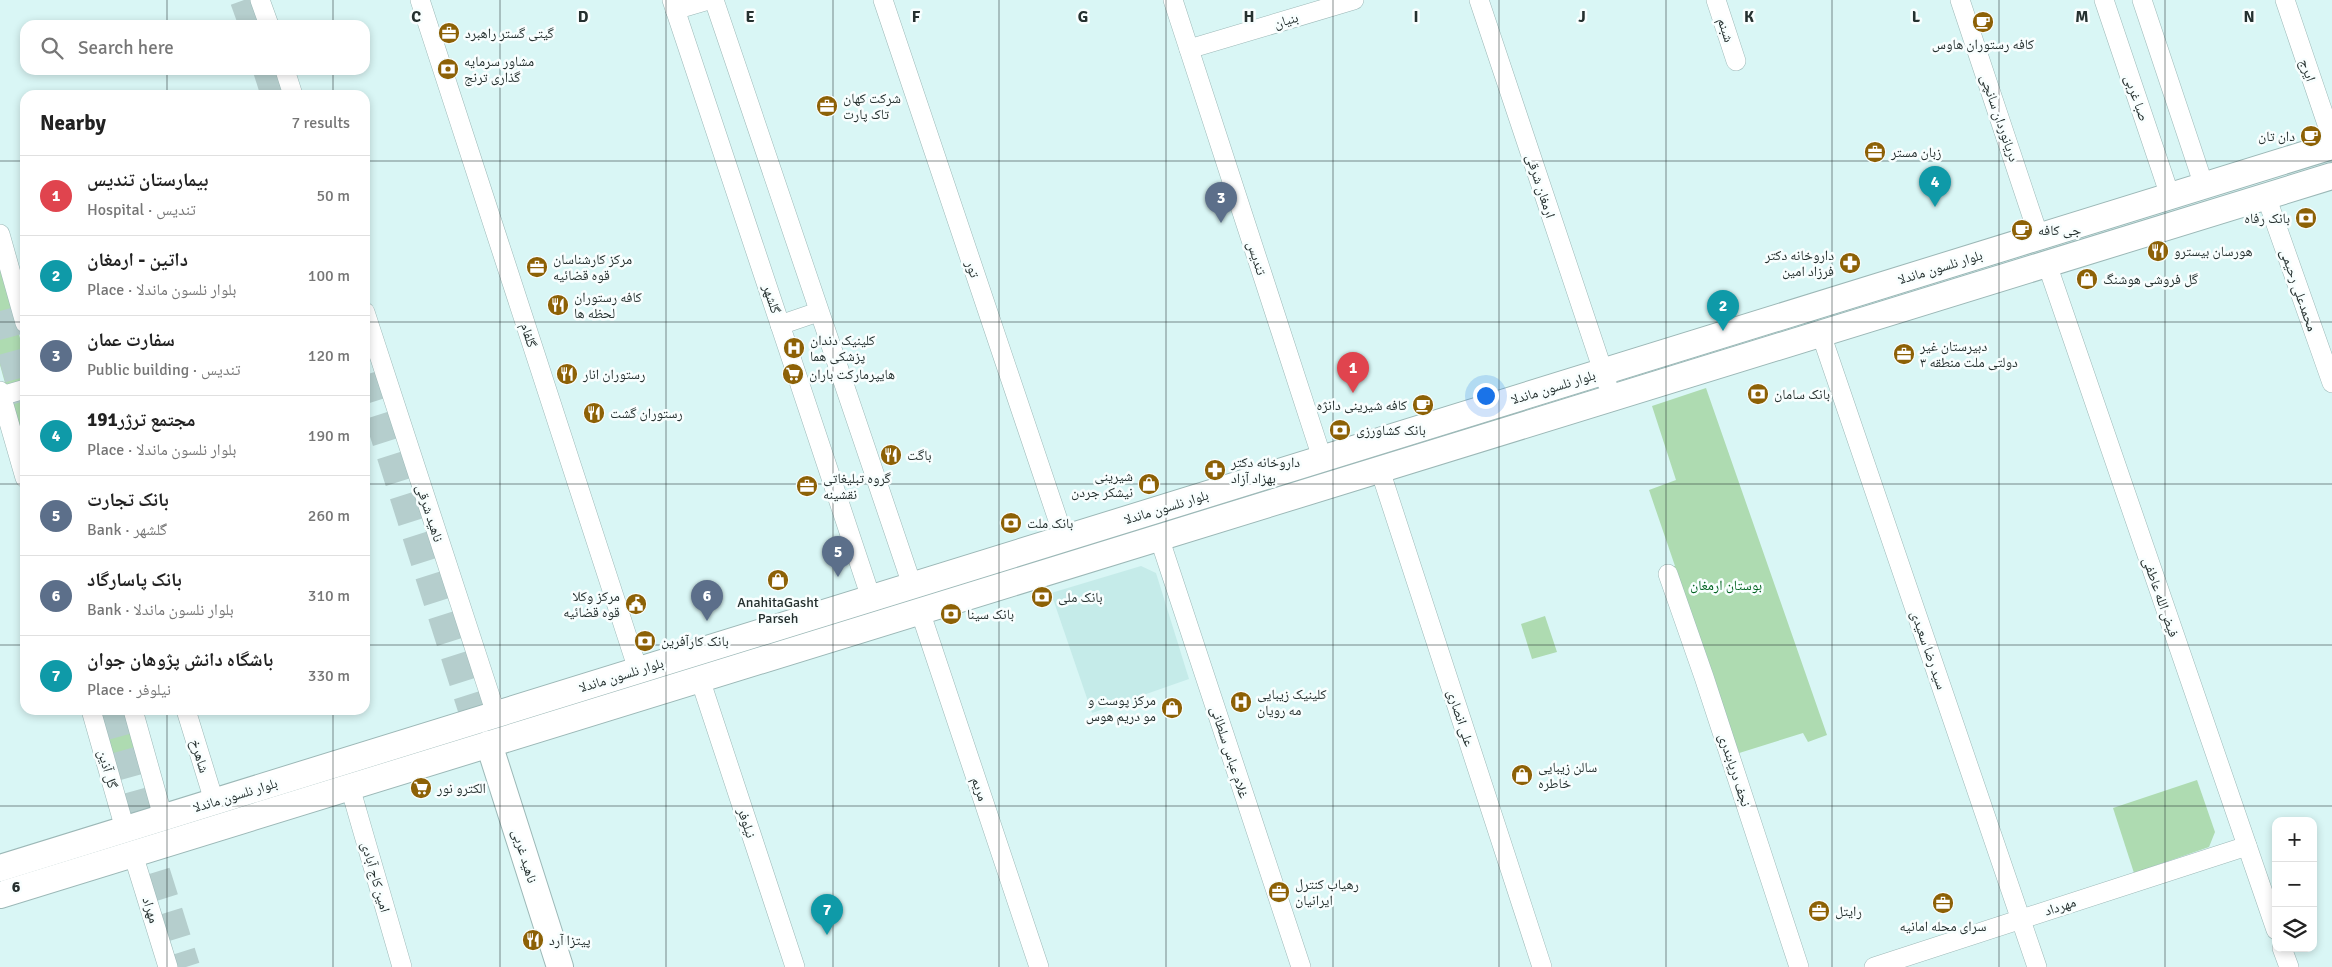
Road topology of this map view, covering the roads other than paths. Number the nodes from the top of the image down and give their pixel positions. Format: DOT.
graph roads {
  1 [pos="260,0"];
  2 [pos="420,0"];
  3 [pos="709,0"];
  4 [pos="714,0"];
  5 [pos="883,0"];
  6 [pos="1173,0"];
  7 [pos="1354,0"];
  8 [pos="1479,0"];
  9 [pos="1716,0"];
  10 [pos="1960,0"];
  11 [pos="2104,0"];
  12 [pos="2142,0"];
  13 [pos="2285,0"];
  14 [pos="674,5"];
  15 [pos="267,20"];
  16 [pos="1189,49"];
  17 [pos="1736,61"];
  18 [pos="287,75"];
  19 [pos="291,90"];
  20 [pos="2332,139"];
  21 [pos="2332,146"];
  22 [pos="2332,176"];
  23 [pos="2204,186"];
  24 [pos="2170,196"];
  25 [pos="2266,196"];
  26 [pos="0,234"];
  27 [pos="2039,236"];
  28 [pos="2047,264"];
  29 [pos="20,305"];
  30 [pos="818,312"];
  31 [pos="780,325"];
  32 [pos="370,327"];
  33 [pos="1821,334"];
  34 [pos="1603,371"];
  35 [pos="2332,383"];
  36 [pos="20,390"];
  37 [pos="1,393"];
  38 [pos="1612,398"];
  39 [pos="1322,458"];
  40 [pos="20,460"];
  41 [pos="1380,470"];
  42 [pos="1160,537"];
  43 [pos="1064,538"];
  44 [pos="1668,574"];
  45 [pos="912,585"];
  46 [pos="871,598"];
  47 [pos="920,611"];
  48 [pos="638,670"];
  49 [pos="700,679"];
  50 [pos="496,714"];
  51 [pos="92,715"];
  52 [pos="135,715"];
  53 [pos="188,715"];
  54 [pos="489,744"];
  55 [pos="350,787"];
  56 [pos="214,801"];
  57 [pos="164,817"];
  58 [pos="125,829"];
  59 [pos="2247,846"];
  60 [pos="133,854"];
  61 [pos="0,868"];
  62 [pos="0,895"];
  63 [pos="2272,918"];
  64 [pos="2021,919"];
  65 [pos="2283,952"];
  66 [pos="168,967"];
  67 [pos="402,967"];
  68 [pos="560,967"];
  69 [pos="795,967"];
  70 [pos="1039,967"];
  71 [pos="1301,967"];
  72 [pos="1542,967"];
  73 [pos="1799,967"];
  74 [pos="1874,967"];
  75 [pos="2037,967"];
  76 [pos="2289,967"];
  1 -- 15 [label="street"];
  2 -- 48 [label="street, گلفام"];
  3 -- 14 [label="street"];
  4 -- 30 [label="street"];
  5 -- 43 [label="street, تور"];
  6 -- 16 [label="street, تندیس"];
  7 -- 16 [label="street, بنیان"];
  8 -- 34 [label="street, ارمغان شرقی"];
  9 -- 17 [label="street, شبنم"];
  10 -- 27 [label="street, دریانوردان سانچی"];
  11 -- 24 [label="street, صبا غربی"];
  12 -- 23 [label="street"];
  13 -- 20 [label="street, ایرج"];
  14 -- 31 [label="street, گلشهر"];
  16 -- 39 [label="street, تندیس"];
  18 -- 19 [label="street"];
  21 -- 23 [label="main road, بلوار نلسون ماندلا"];
  22 -- 25 [label="main road, بلوار نلسون ماندلا"];
  23 -- 24 [label="main road, بلوار نلسون ماندلا"];
  24 -- 27 [label="main road, بلوار نلسون ماندلا"];
  25 -- 28 [label="main road, بلوار نلسون ماندلا"];
  25 -- 35 [label="street, محمدعلی رحیمی"];
  26 -- 29 [label="street"];
  27 -- 34 [label="main road, بلوار نلسون ماندلا"];
  28 -- 33 [label="main road, بلوار نلسون ماندلا"];
  28 -- 59 [label="street, فیض الله عاطفی"];
  30 -- 31 [label="street"];
  30 -- 45 [label="street"];
  31 -- 46 [label="street, گلشهر"];
  32 -- 50 [label="street, ناهید شرقی"];
  33 -- 38 [label="main road, بلوار نلسون ماندلا"];
  33 -- 64 [label="street, سید رضا سعیدی"];
  34 -- 38 [label="street, ارمغان شرقی"];
  34 -- 39 [label="main road, بلوار نلسون ماندلا"];
  36 -- 37 [label="street"];
  37 -- 40 [label="street"];
  38 -- 41 [label="main road, بلوار نلسون ماندلا"];
  39 -- 43 [label="main road, بلوار نلسون ماندلا"];
  41 -- 42 [label="main road, بلوار نلسون ماندلا"];
  41 -- 72 [label="street, علی انصاری"];
  42 -- 47 [label="main road, بلوار نلسون ماندلا"];
  42 -- 71 [label="street, غلام عباس سلطانی"];
  43 -- 45 [label="main road, بلوار نلسون ماندلا"];
  44 -- 73 [label="street, نجف دریابندری"];
  45 -- 46 [label="main road, بلوار نلسون ماندلا"];
  46 -- 48 [label="main road, بلوار نلسون ماندلا"];
  47 -- 49 [label="main road, بلوار نلسون ماندلا"];
  47 -- 70 [label="street, مریم"];
  48 -- 50 [label="main road, بلوار نلسون ماندلا"];
  49 -- 54 [label="main road, بلوار نلسون ماندلا"];
  49 -- 69 [label="street, نیلوفر"];
  50 -- 56 [label="main road, بلوار نلسون ماندلا"];
  51 -- 58 [label="street, گل آذین"];
  52 -- 57 [label="street"];
  53 -- 56 [label="street, شاهرخ"];
  54 -- 55 [label="main road, بلوار نلسون ماندلا"];
  54 -- 68 [label="main road, ناهید غربی"];
  55 -- 60 [label="main road, بلوار نلسون ماندلا"];
  55 -- 67 [label="street, امین کاج آبادی"];
  56 -- 57 [label="main road, بلوار نلسون ماندلا"];
  57 -- 58 [label="main road, بلوار نلسون ماندلا"];
  58 -- 61 [label="main road, بلوار نلسون ماندلا"];
  59 -- 63 [label="street, فیض الله عاطفی"];
  59 -- 64 [label="street, مهرداد"];
  60 -- 62 [label="main road, بلوار نلسون ماندلا"];
  60 -- 66 [label="street, مهراد"];
  64 -- 74 [label="street, مهرداد"];
  64 -- 75 [label="street, سید رضا سعیدی"];
  65 -- 76 [label="street"];
}
